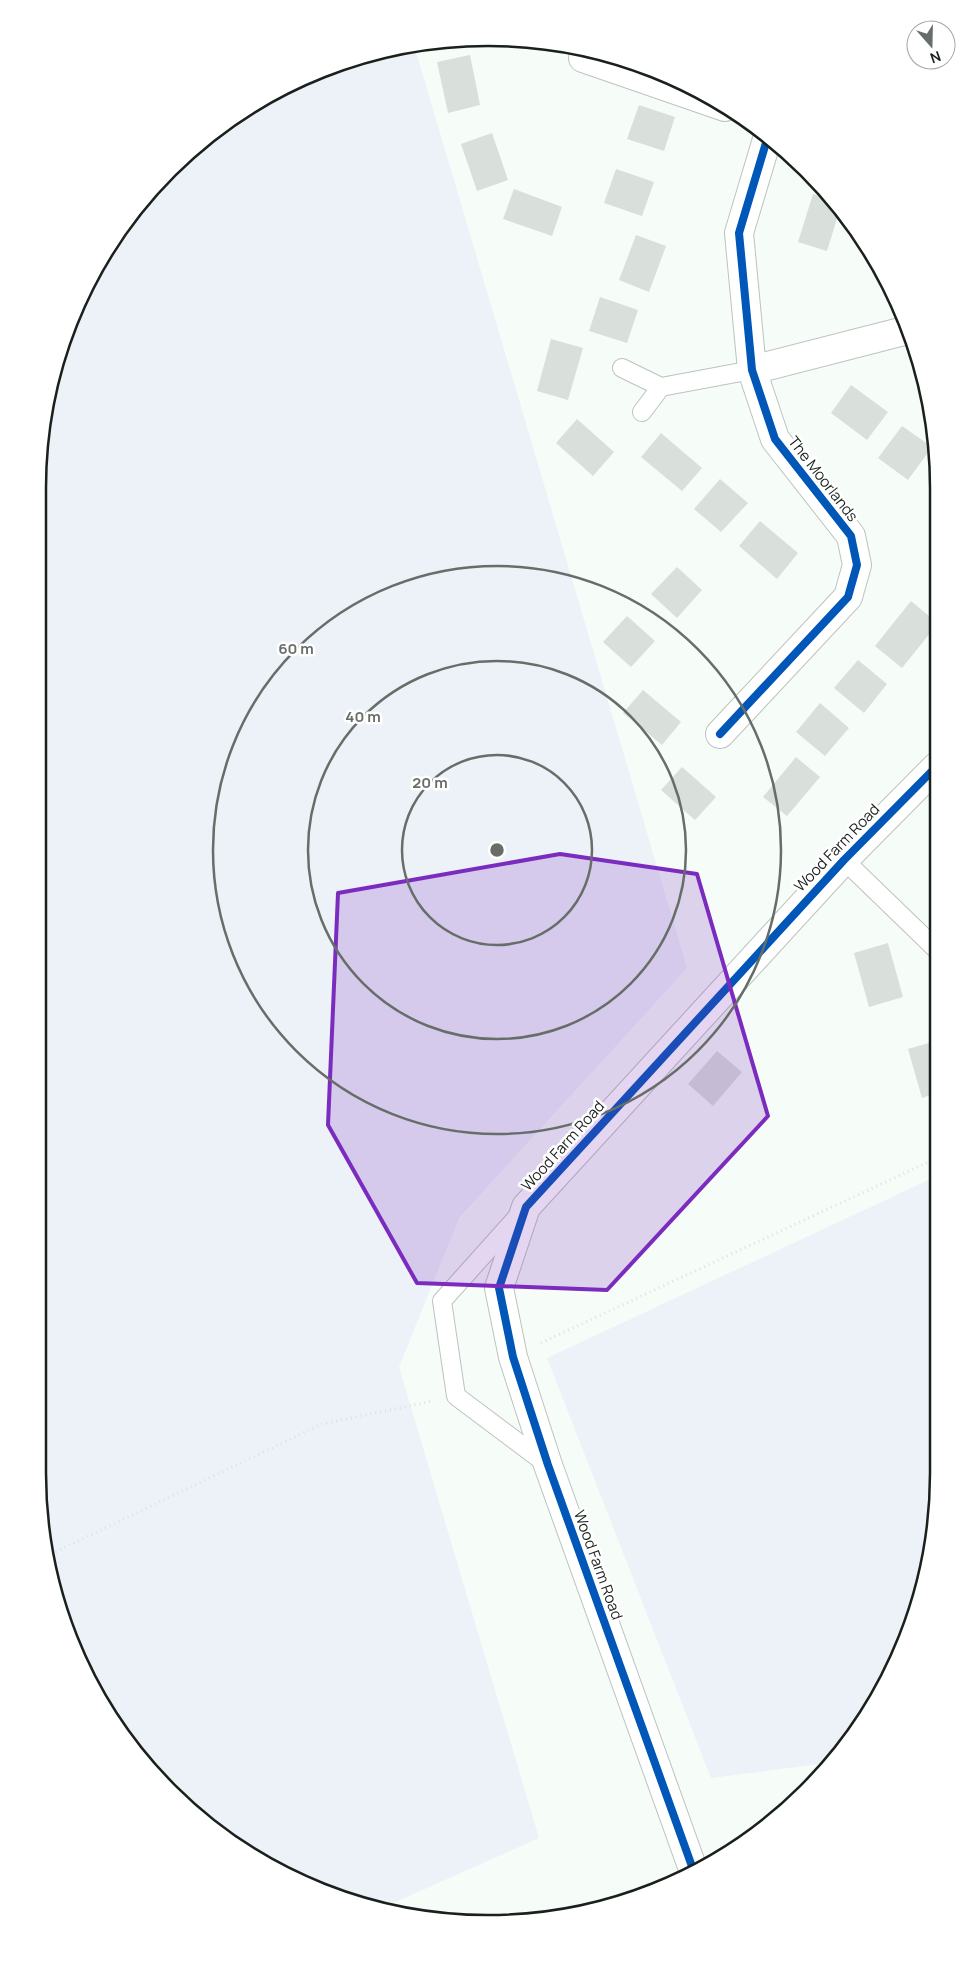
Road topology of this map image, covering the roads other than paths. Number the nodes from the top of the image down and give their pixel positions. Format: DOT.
graph roads {
  1 [pos="583,58"];
  2 [pos="686,94"];
  3 [pos="765,145"];
  4 [pos="901,332"];
  5 [pos="622,368"];
  6 [pos="752,370"];
  7 [pos="661,387"];
  8 [pos="642,412"];
  9 [pos="720,734"];
  10 [pos="930,773"];
  11 [pos="844,860"];
  12 [pos="930,944"];
  13 [pos="526,1207"];
  14 [pos="548,1465"];
  15 [pos="691,1865"];
  1 -- 2 [label="street"];
  3 -- 6 [label="street, The Moorlands"];
  4 -- 6 [label="street"];
  5 -- 7 [label="lane"];
  6 -- 7 [label="lane"];
  6 -- 9 [label="street, The Moorlands"];
  7 -- 8 [label="lane"];
  10 -- 11 [label="street, Wood Farm Road"];
  11 -- 12 [label="lane"];
  11 -- 13 [label="street, Wood Farm Road"];
  13 -- 14 [label="street, Wood Farm Road"];
  13 -- 14 [label="lane"];
  14 -- 15 [label="street, Wood Farm Road"];
}
